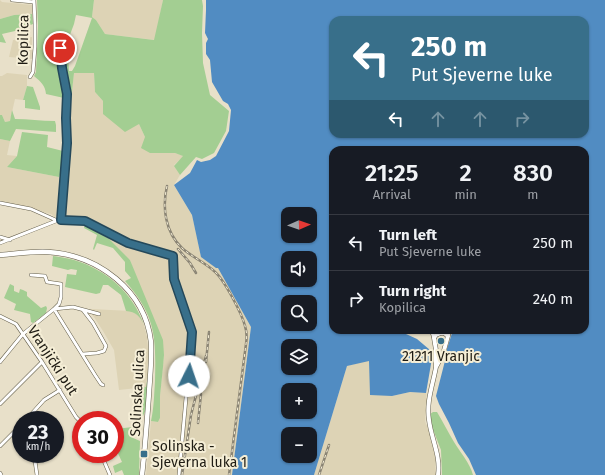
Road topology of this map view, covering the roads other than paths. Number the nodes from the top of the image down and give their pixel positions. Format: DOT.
graph roads {
  1 [pos="12,0"];
  2 [pos="34,1"];
  3 [pos="60,48"];
  4 [pos="68,52"];
  5 [pos="61,56"];
  6 [pos="30,77"];
  7 [pos="0,203"];
  8 [pos="60,220"];
  9 [pos="0,237"];
  10 [pos="10,240"];
  11 [pos="0,243"];
  12 [pos="0,255"];
  13 [pos="31,275"];
  14 [pos="54,309"];
  15 [pos="83,310"];
  16 [pos="100,314"];
  17 [pos="0,316"];
  18 [pos="23,334"];
  19 [pos="432,334"];
  20 [pos="438,334"];
  21 [pos="445,334"];
  22 [pos="448,336"];
  23 [pos="434,338"];
  24 [pos="83,354"];
  25 [pos="0,362"];
  26 [pos="42,362"];
  27 [pos="436,367"];
  28 [pos="103,385"];
  29 [pos="60,390"];
  30 [pos="0,404"];
  31 [pos="34,411"];
  32 [pos="73,411"];
  33 [pos="12,434"];
  34 [pos="0,446"];
  35 [pos="34,463"];
  36 [pos="105,463"];
  37 [pos="37,475"];
  38 [pos="110,475"];
  39 [pos="142,475"];
  40 [pos="179,475"];
  41 [pos="438,475"];
  1 -- 2 [label="street, Kopilica"];
  2 -- 6 [label="street, Kopilica"];
  3 -- 5 [label="street"];
  4 -- 5 [label="street"];
  5 -- 8 [label="street"];
  7 -- 8 [label="street"];
  8 -- 10 [label="street"];
  8 -- 40 [label="street"];
  9 -- 10 [label="street"];
  10 -- 11 [label="street"];
  12 -- 39 [label="main road, Solinska ulica"];
  13 -- 14 [label="street"];
  14 -- 15 [label="street"];
  14 -- 18 [label="street"];
  14 -- 24 [label="street"];
  15 -- 16 [label="street"];
  15 -- 24 [label="street"];
  17 -- 18 [label="street, Vranjički put"];
  18 -- 25 [label="street"];
  18 -- 26 [label="street, Vranjički put"];
  19 -- 23 [label="street"];
  20 -- 23 [label="main road"];
  21 -- 22 [label="main road"];
  22 -- 27 [label="main road"];
  23 -- 27 [label="main road"];
  24 -- 28 [label="street"];
  26 -- 29 [label="street, Vranjički put"];
  26 -- 30 [label="street"];
  27 -- 41 [label="main road"];
  29 -- 31 [label="street"];
  29 -- 32 [label="street, Vranjički put"];
  33 -- 34 [label="street"];
  35 -- 37 [label="street"];
  36 -- 38 [label="street"];
}
